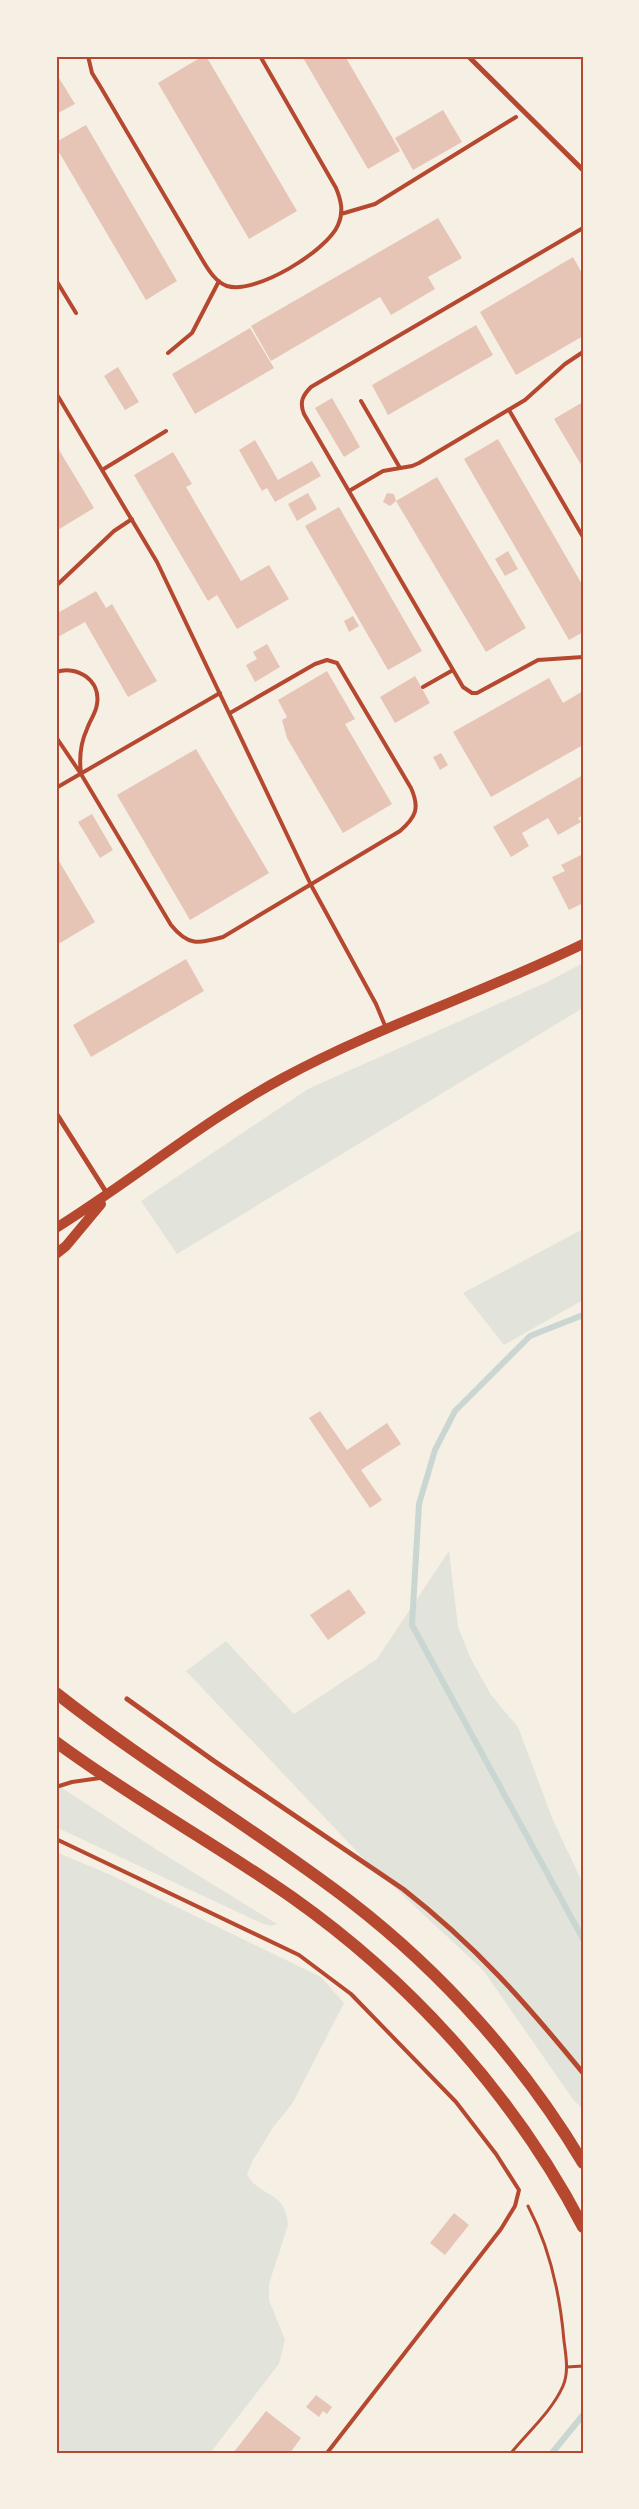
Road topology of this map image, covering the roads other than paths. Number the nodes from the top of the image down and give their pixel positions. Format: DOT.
graph roads {
  1 [pos="88,56"];
  2 [pos="260,56"];
  3 [pos="468,56"];
  4 [pos="516,117"];
  5 [pos="583,170"];
  6 [pos="341,214"];
  7 [pos="583,228"];
  8 [pos="56,280"];
  9 [pos="220,281"];
  10 [pos="76,313"];
  11 [pos="583,352"];
  12 [pos="168,353"];
  13 [pos="56,393"];
  14 [pos="361,401"];
  15 [pos="509,410"];
  16 [pos="166,431"];
  17 [pos="400,468"];
  18 [pos="102,470"];
  19 [pos="349,491"];
  20 [pos="132,519"];
  21 [pos="583,538"];
  22 [pos="56,586"];
  23 [pos="583,657"];
  24 [pos="453,670"];
  25 [pos="56,672"];
  26 [pos="423,687"];
  27 [pos="220,693"];
  28 [pos="230,713"];
  29 [pos="56,737"];
  30 [pos="81,774"];
  31 [pos="56,788"];
  32 [pos="311,884"];
  33 [pos="583,944"];
  34 [pos="387,1030"];
  35 [pos="56,1113"];
  36 [pos="108,1195"];
  37 [pos="56,1228"];
  38 [pos="56,1254"];
  39 [pos="56,1693"];
  40 [pos="127,1699"];
  41 [pos="56,1742"];
  42 [pos="105,1778"];
  43 [pos="56,1787"];
  44 [pos="56,1838"];
  45 [pos="583,2073"];
  46 [pos="583,2163"];
  47 [pos="583,2227"];
  48 [pos="327,2453"];
  1 -- 9 [label="lane"];
  2 -- 6 [label="lane"];
  3 -- 5 [label="street"];
  4 -- 6 [label="lane"];
  6 -- 9 [label="lane"];
  7 -- 19 [label="lane"];
  8 -- 10 [label="lane"];
  9 -- 12 [label="lane"];
  11 -- 15 [label="lane"];
  13 -- 18 [label="lane"];
  14 -- 17 [label="lane"];
  15 -- 17 [label="lane"];
  15 -- 21 [label="lane"];
  16 -- 18 [label="lane"];
  17 -- 19 [label="lane"];
  18 -- 20 [label="lane"];
  19 -- 24 [label="lane"];
  20 -- 22 [label="lane"];
  20 -- 27 [label="lane"];
  23 -- 24 [label="lane"];
  24 -- 26 [label="lane"];
  25 -- 30 [label="lane"];
  27 -- 28 [label="lane"];
  27 -- 30 [label="lane"];
  28 -- 32 [label="lane"];
  28 -- 32 [label="lane"];
  29 -- 30 [label="lane"];
  30 -- 31 [label="lane"];
  30 -- 32 [label="lane"];
  32 -- 34 [label="lane"];
  33 -- 34 [label="main road"];
  34 -- 36 [label="main road"];
  35 -- 36 [label="street"];
  36 -- 37 [label="main road"];
  36 -- 38 [label="main road"];
  39 -- 46 [label="main road"];
  40 -- 45 [label="street"];
  41 -- 42 [label="main road"];
  42 -- 43 [label="lane"];
  42 -- 47 [label="main road"];
  44 -- 48 [label="lane"];
}
